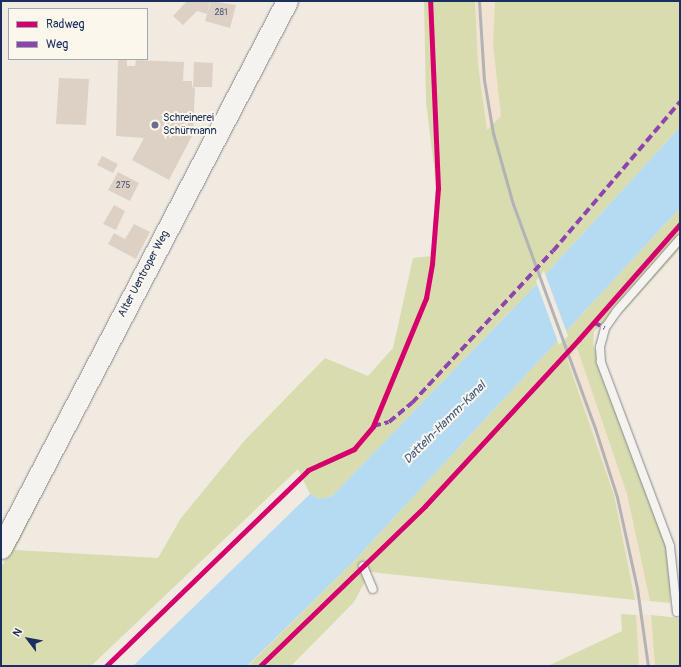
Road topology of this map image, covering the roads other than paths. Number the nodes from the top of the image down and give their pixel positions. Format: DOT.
graph roads {
  1 [pos="286,1"];
  2 [pos="680,239"];
  3 [pos="1,548"];
  4 [pos="363,566"];
  5 [pos="373,589"];
  6 [pos="677,612"];
  1 -- 3 [label="street, Alter Uentroper Weg"];
  2 -- 6 [label="lane"];
  4 -- 5 [label="lane"];
}
